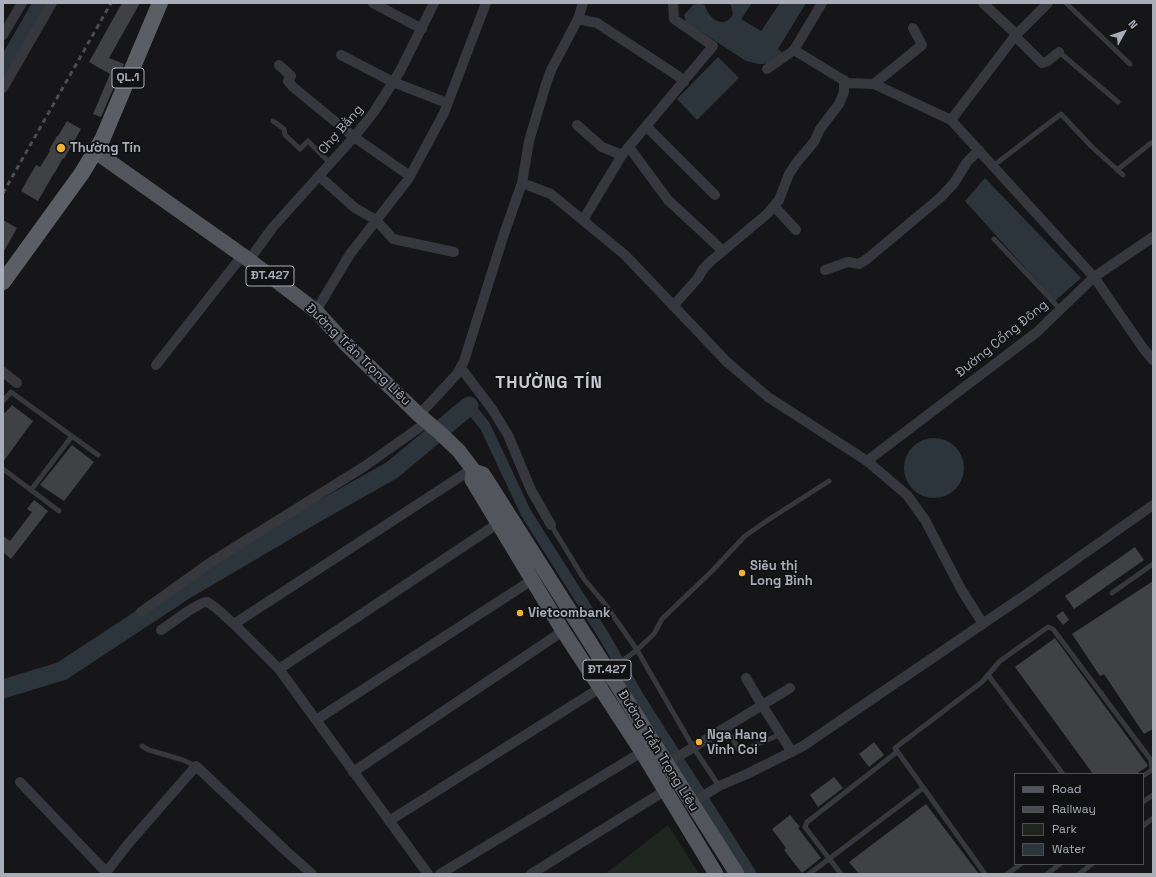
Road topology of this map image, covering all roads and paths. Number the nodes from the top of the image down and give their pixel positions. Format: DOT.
graph roads {
  1 [pos="22,3"];
  2 [pos="52,3"];
  3 [pos="160,3"];
  4 [pos="373,3"];
  5 [pos="434,3"];
  6 [pos="486,3"];
  7 [pos="582,3"];
  8 [pos="673,3"];
  9 [pos="822,3"];
  10 [pos="984,3"];
  11 [pos="1048,3"];
  12 [pos="1066,3"];
  13 [pos="578,19"];
  14 [pos="913,28"];
  15 [pos="422,29"];
  16 [pos="3,35"];
  17 [pos="1016,36"];
  18 [pos="794,50"];
  19 [pos="1059,52"];
  20 [pos="341,55"];
  21 [pos="1130,64"];
  22 [pos="279,65"];
  23 [pos="767,69"];
  24 [pos="844,80"];
  25 [pos="393,82"];
  26 [pos="684,82"];
  27 [pos="874,84"];
  28 [pos="3,88"];
  29 [pos="1118,102"];
  30 [pos="447,103"];
  31 [pos="951,120"];
  32 [pos="273,121"];
  33 [pos="577,124"];
  34 [pos="646,126"];
  35 [pos="354,137"];
  36 [pos="1151,143"];
  37 [pos="978,150"];
  38 [pos="626,151"];
  39 [pos="96,152"];
  40 [pos="330,163"];
  41 [pos="993,166"];
  42 [pos="1117,170"];
  43 [pos="1123,175"];
  44 [pos="319,176"];
  45 [pos="410,176"];
  46 [pos="522,183"];
  47 [pos="715,194"];
  48 [pos="774,206"];
  49 [pos="376,220"];
  50 [pos="583,220"];
  51 [pos="796,230"];
  52 [pos="1153,237"];
  53 [pos="994,239"];
  54 [pos="722,251"];
  55 [pos="454,252"];
  56 [pos="246,258"];
  57 [pos="825,270"];
  58 [pos="1094,277"];
  59 [pos="3,282"];
  60 [pos="673,306"];
  61 [pos="1060,309"];
  62 [pos="316,311"];
  63 [pos="1153,360"];
  64 [pos="156,365"];
  65 [pos="461,368"];
  66 [pos="3,372"];
  67 [pos="17,383"];
  68 [pos="3,401"];
  69 [pos="423,418"];
  70 [pos="72,436"];
  71 [pos="98,455"];
  72 [pos="867,461"];
  73 [pos="3,469"];
  74 [pos="473,470"];
  75 [pos="829,481"];
  76 [pos="31,490"];
  77 [pos="1153,505"];
  78 [pos="59,511"];
  79 [pos="498,524"];
  80 [pos="551,525"];
  81 [pos="1153,564"];
  82 [pos="532,580"];
  83 [pos="1112,592"];
  84 [pos="141,612"];
  85 [pos="234,624"];
  86 [pos="983,624"];
  87 [pos="161,630"];
  88 [pos="563,631"];
  89 [pos="636,651"];
  90 [pos="279,669"];
  91 [pos="612,670"];
  92 [pos="988,675"];
  93 [pos="746,678"];
  94 [pos="600,688"];
  95 [pos="790,688"];
  96 [pos="762,705"];
  97 [pos="316,720"];
  98 [pos="726,727"];
  99 [pos="781,734"];
  100 [pos="142,746"];
  101 [pos="694,747"];
  102 [pos="642,752"];
  103 [pos="792,752"];
  104 [pos="897,752"];
  105 [pos="669,762"];
  106 [pos="196,766"];
  107 [pos="353,772"];
  108 [pos="1062,773"];
  109 [pos="1144,775"];
  110 [pos="20,782"];
  111 [pos="718,786"];
  112 [pos="924,788"];
  113 [pos="666,790"];
  114 [pos="1153,795"];
  115 [pos="1144,801"];
  116 [pos="692,803"];
  117 [pos="1153,818"];
  118 [pos="389,821"];
  119 [pos="1144,825"];
  120 [pos="829,859"];
  121 [pos="1020,865"];
  122 [pos="1059,865"];
  123 [pos="1091,865"];
  124 [pos="110,872"];
  125 [pos="312,874"];
  126 [pos="428,874"];
  127 [pos="440,874"];
  128 [pos="531,874"];
  129 [pos="716,874"];
  130 [pos="737,874"];
  131 [pos="808,874"];
  132 [pos="841,874"];
  133 [pos="985,874"];
  134 [pos="1008,874"];
  135 [pos="1047,874"];
  136 [pos="1079,874"];
  1 -- 16 [label="street"];
  2 -- 28 [label="street"];
  3 -- 39 [label="highway, QL.1"];
  4 -- 15 [label="street"];
  5 -- 15 [label="street, Chợ Bằng"];
  6 -- 30 [label="street"];
  7 -- 13 [label="street"];
  8 -- 26 [label="street"];
  9 -- 18 [label="street"];
  10 -- 17 [label="street"];
  11 -- 17 [label="street"];
  12 -- 21 [label="lane"];
  13 -- 26 [label="street"];
  13 -- 46 [label="street"];
  14 -- 27 [label="street"];
  15 -- 25 [label="street, Chợ Bằng"];
  17 -- 19 [label="street"];
  17 -- 31 [label="street"];
  18 -- 23 [label="street"];
  18 -- 24 [label="street"];
  19 -- 29 [label="lane"];
  20 -- 25 [label="street"];
  22 -- 35 [label="street"];
  24 -- 27 [label="street"];
  24 -- 48 [label="street"];
  25 -- 30 [label="street"];
  25 -- 35 [label="street, Chợ Bằng"];
  26 -- 34 [label="street"];
  27 -- 31 [label="street"];
  30 -- 45 [label="street"];
  31 -- 37 [label="street"];
  32 -- 40 [label="lane"];
  33 -- 38 [label="street"];
  34 -- 38 [label="street"];
  34 -- 47 [label="street"];
  35 -- 40 [label="street, Chợ Bằng"];
  35 -- 45 [label="street"];
  36 -- 42 [label="lane"];
  37 -- 41 [label="street"];
  37 -- 57 [label="street"];
  38 -- 50 [label="street"];
  38 -- 54 [label="street"];
  39 -- 56 [label="main road, Đường Trần Trọng Liêu / ĐT.427"];
  39 -- 59 [label="highway, QL.1"];
  40 -- 44 [label="street, Chợ Bằng"];
  41 -- 42 [label="lane"];
  41 -- 58 [label="street"];
  42 -- 43 [label="lane"];
  44 -- 49 [label="street"];
  44 -- 56 [label="street, Chợ Bằng"];
  45 -- 49 [label="street"];
  46 -- 50 [label="street"];
  46 -- 65 [label="street"];
  48 -- 51 [label="street"];
  48 -- 54 [label="street"];
  49 -- 55 [label="street"];
  49 -- 62 [label="street"];
  50 -- 60 [label="street"];
  52 -- 58 [label="street, Đường Cổng Đông"];
  53 -- 61 [label="lane"];
  54 -- 60 [label="street"];
  56 -- 62 [label="main road, Đường Trần Trọng Liêu / ĐT.427"];
  56 -- 64 [label="street, Chợ Bằng"];
  58 -- 61 [label="street, Đường Cổng Đông"];
  58 -- 63 [label="street"];
  60 -- 72 [label="street"];
  61 -- 72 [label="street, Đường Cổng Đông"];
  62 -- 69 [label="main road, Đường Trần Trọng Liêu / ĐT.427"];
  65 -- 69 [label="street"];
  65 -- 80 [label="street"];
  66 -- 67 [label="street"];
  68 -- 70 [label="lane"];
  69 -- 74 [label="main road, Đường Trần Trọng Liêu / ĐT.427"];
  69 -- 84 [label="street"];
  70 -- 71 [label="lane"];
  70 -- 76 [label="lane"];
  72 -- 86 [label="street"];
  73 -- 76 [label="lane"];
  74 -- 79 [label="main road, Đường Trần Trọng Liêu / ĐT.427"];
  74 -- 85 [label="street"];
  74 -- 91 [label="main road, Đường Trần Trọng Liêu / ĐT.427"];
  75 -- 89 [label="lane"];
  76 -- 78 [label="lane"];
  77 -- 86 [label="street"];
  79 -- 82 [label="main road, Đường Trần Trọng Liêu / ĐT.427"];
  79 -- 90 [label="street"];
  80 -- 89 [label="lane"];
  81 -- 83 [label="lane"];
  82 -- 88 [label="main road, Đường Trần Trọng Liêu / ĐT.427"];
  82 -- 97 [label="street"];
  85 -- 87 [label="street"];
  85 -- 90 [label="street"];
  86 -- 103 [label="street"];
  88 -- 94 [label="main road, Đường Trần Trọng Liêu / ĐT.427"];
  88 -- 107 [label="street"];
  89 -- 91 [label="lane"];
  89 -- 101 [label="lane"];
  90 -- 97 [label="street"];
  91 -- 94 [label="street"];
  91 -- 105 [label="main road, Đường Trần Trọng Liêu / ĐT.427"];
  92 -- 104 [label="lane"];
  92 -- 108 [label="lane"];
  92 -- 109 [label="lane"];
  93 -- 96 [label="street"];
  94 -- 102 [label="main road, Đường Trần Trọng Liêu / ĐT.427"];
  94 -- 118 [label="street"];
  95 -- 96 [label="street"];
  96 -- 98 [label="street"];
  96 -- 99 [label="street"];
  97 -- 107 [label="street"];
  98 -- 99 [label="lane"];
  98 -- 101 [label="street"];
  99 -- 103 [label="street"];
  100 -- 106 [label="lane"];
  101 -- 105 [label="street"];
  101 -- 111 [label="lane"];
  102 -- 113 [label="main road, Đường Trần Trọng Liêu / ĐT.427"];
  102 -- 127 [label="street"];
  103 -- 111 [label="street"];
  104 -- 112 [label="lane"];
  104 -- 120 [label="lane"];
  105 -- 116 [label="main road, Đường Trần Trọng Liêu / ĐT.427"];
  106 -- 124 [label="street"];
  106 -- 125 [label="street"];
  107 -- 118 [label="street"];
  110 -- 124 [label="street"];
  111 -- 116 [label="street"];
  112 -- 120 [label="lane"];
  112 -- 133 [label="lane"];
  113 -- 128 [label="street"];
  113 -- 129 [label="main road, Đường Trần Trọng Liêu / ĐT.427"];
  114 -- 115 [label="lane"];
  116 -- 130 [label="main road, Đường Trần Trọng Liêu / ĐT.427"];
  117 -- 119 [label="lane"];
  118 -- 126 [label="street"];
  120 -- 131 [label="lane"];
  120 -- 132 [label="lane"];
  121 -- 134 [label="lane"];
  122 -- 135 [label="lane"];
  123 -- 136 [label="lane"];
}
